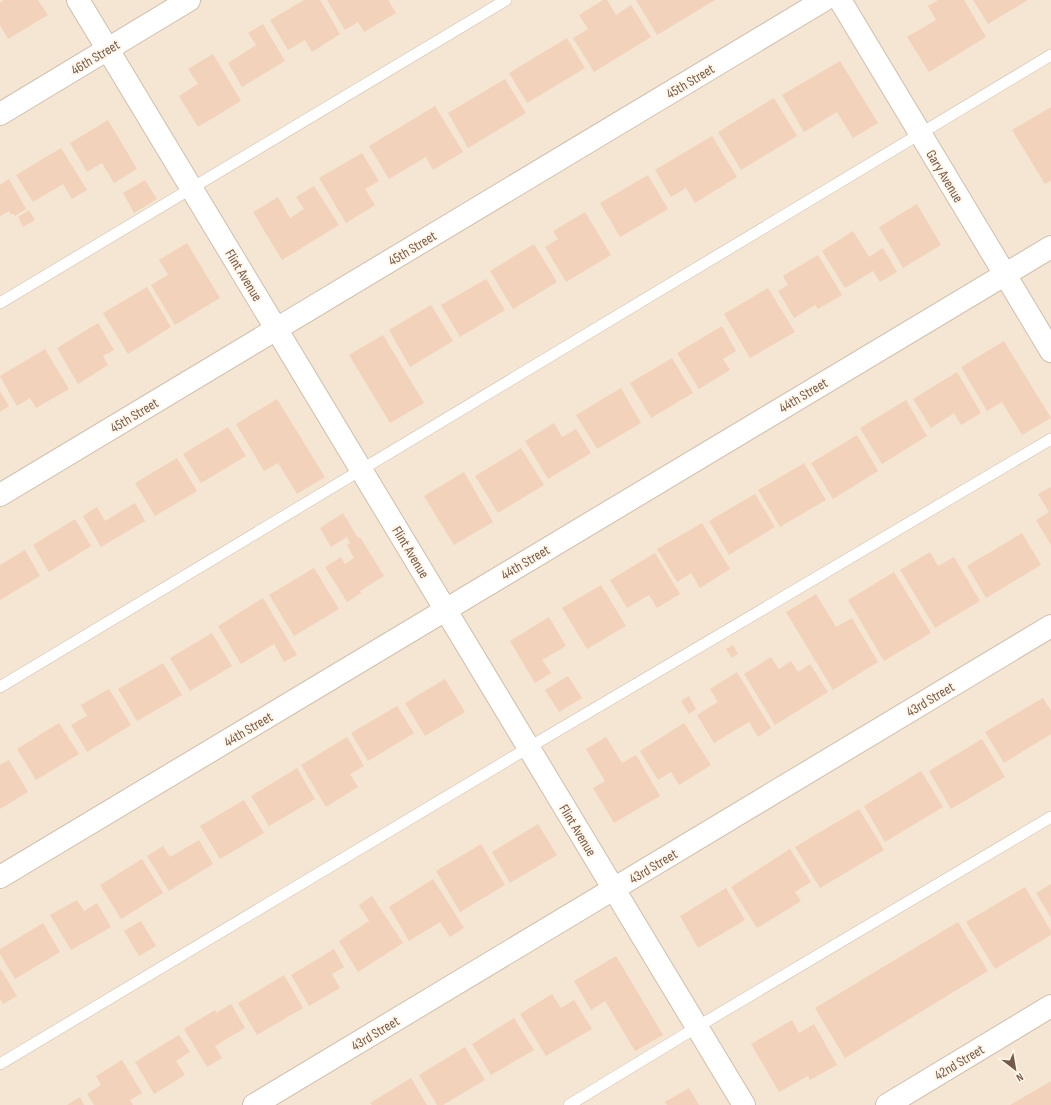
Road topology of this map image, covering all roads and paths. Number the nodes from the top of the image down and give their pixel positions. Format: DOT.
graph roads {
  1 [pos="78,0"];
  2 [pos="189,0"];
  3 [pos="506,0"];
  4 [pos="824,0"];
  5 [pos="840,0"];
  6 [pos="107,49"];
  7 [pos="1051,55"];
  8 [pos="0,114"];
  9 [pos="920,134"];
  10 [pos="191,188"];
  11 [pos="1051,247"];
  12 [pos="1005,275"];
  13 [pos="0,303"];
  14 [pos="276,329"];
  15 [pos="1051,351"];
  16 [pos="1051,439"];
  17 [pos="362,471"];
  18 [pos="0,495"];
  19 [pos="446,610"];
  20 [pos="1051,626"];
  21 [pos="0,687"];
  22 [pos="528,748"];
  23 [pos="1051,817"];
  24 [pos="0,877"];
  25 [pos="614,889"];
  26 [pos="1051,1006"];
  27 [pos="697,1027"];
  28 [pos="0,1064"];
  29 [pos="254,1105"];
  30 [pos="569,1105"];
  31 [pos="744,1105"];
  32 [pos="887,1105"];
  1 -- 6 [label="street, Flint Avenue"];
  2 -- 6 [label="street, 46th Street"];
  3 -- 10 [label="lane"];
  4 -- 14 [label="street, 45th Street"];
  5 -- 9 [label="street, Gary Avenue"];
  6 -- 8 [label="street, 46th Street"];
  6 -- 10 [label="street, Flint Avenue"];
  7 -- 9 [label="lane"];
  9 -- 12 [label="street, Gary Avenue"];
  9 -- 17 [label="lane"];
  10 -- 13 [label="lane"];
  10 -- 14 [label="street, Flint Avenue"];
  11 -- 12 [label="street, 44th Street"];
  12 -- 15 [label="street, Gary Avenue"];
  12 -- 19 [label="street, 44th Street"];
  14 -- 17 [label="street, Flint Avenue"];
  14 -- 18 [label="street, 45th Street"];
  16 -- 22 [label="lane"];
  17 -- 19 [label="street, Flint Avenue"];
  17 -- 21 [label="lane"];
  19 -- 22 [label="street, Flint Avenue"];
  19 -- 24 [label="street, 44th Street"];
  20 -- 25 [label="street, 43rd Street"];
  22 -- 25 [label="street, Flint Avenue"];
  22 -- 28 [label="lane"];
  23 -- 27 [label="lane"];
  25 -- 27 [label="street, Flint Avenue"];
  25 -- 29 [label="street, 43rd Street"];
  26 -- 32 [label="street, 42nd Street"];
  27 -- 30 [label="lane"];
  27 -- 31 [label="street, Flint Avenue"];
}
